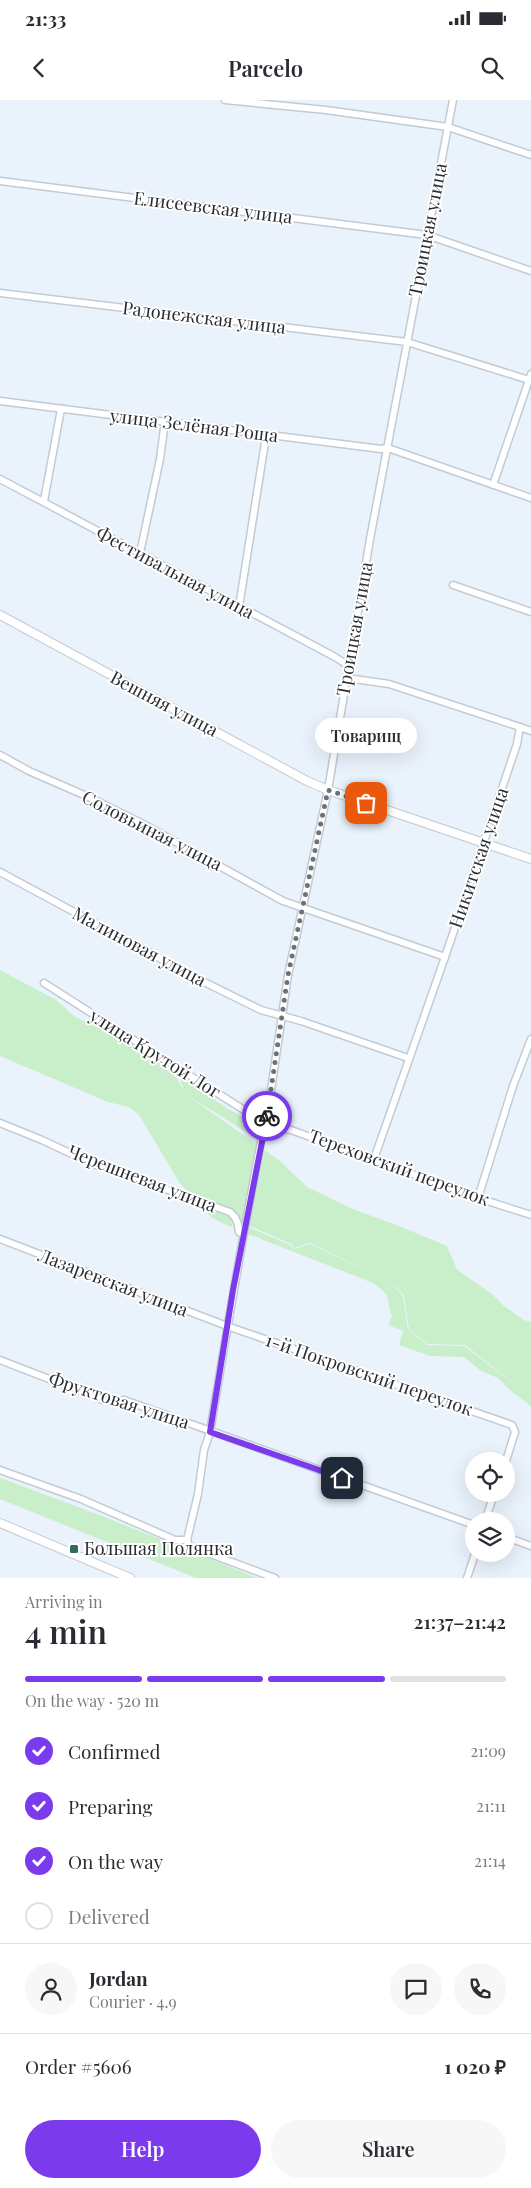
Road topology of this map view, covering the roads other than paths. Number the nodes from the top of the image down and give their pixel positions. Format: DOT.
graph roads {
  1 [pos="225,100"];
  2 [pos="453,100"];
  3 [pos="448,127"];
  4 [pos="531,155"];
  5 [pos="0,181"];
  6 [pos="427,235"];
  7 [pos="531,271"];
  8 [pos="0,293"];
  9 [pos="407,342"];
  10 [pos="530,377"];
  11 [pos="0,401"];
  12 [pos="61,409"];
  13 [pos="165,422"];
  14 [pos="266,436"];
  15 [pos="388,448"];
  16 [pos="0,479"];
  17 [pos="493,485"];
  18 [pos="531,498"];
  19 [pos="44,501"];
  20 [pos="140,553"];
  21 [pos="453,585"];
  22 [pos="239,607"];
  23 [pos="531,612"];
  24 [pos="0,615"];
  25 [pos="350,666"];
  26 [pos="347,678"];
  27 [pos="520,727"];
  28 [pos="531,731"];
  29 [pos="0,755"];
  30 [pos="328,790"];
  31 [pos="484,844"];
  32 [pos="531,859"];
  33 [pos="0,872"];
  34 [pos="303,909"];
  35 [pos="445,957"];
  36 [pos="44,983"];
  37 [pos="281,1016"];
  38 [pos="531,1039"];
  39 [pos="408,1058"];
  40 [pos="0,1123"];
  41 [pos="266,1124"];
  42 [pos="374,1158"];
  43 [pos="478,1198"];
  44 [pos="531,1215"];
  45 [pos="244,1235"];
  46 [pos="0,1239"];
  47 [pos="227,1326"];
  48 [pos="0,1360"];
  49 [pos="210,1432"];
  50 [pos="509,1452"];
  51 [pos="0,1470"];
  52 [pos="465,1522"];
  53 [pos="0,1523"];
  54 [pos="187,1540"];
  55 [pos="515,1540"];
  56 [pos="531,1546"];
  57 [pos="472,1562"];
  58 [pos="130,1578"];
  59 [pos="275,1578"];
  60 [pos="467,1578"];
  1 -- 3 [label="street"];
  2 -- 3 [label="street, Троицкая улица"];
  3 -- 4 [label="street"];
  3 -- 6 [label="street, Троицкая улица"];
  5 -- 6 [label="street, Елисеевская улица"];
  6 -- 7 [label="street, Елисеевская улица"];
  6 -- 9 [label="street, Троицкая улица"];
  8 -- 9 [label="street, Радонежская улица"];
  9 -- 10 [label="street, Радонежская улица"];
  9 -- 15 [label="street, Троицкая улица"];
  10 -- 17 [label="street"];
  11 -- 12 [label="street, улица Зелёная Роща"];
  12 -- 13 [label="street, улица Зелёная Роща"];
  12 -- 19 [label="street"];
  13 -- 14 [label="street, улица Зелёная Роща"];
  13 -- 20 [label="street"];
  14 -- 15 [label="street, улица Зелёная Роща"];
  14 -- 22 [label="street"];
  15 -- 17 [label="street, улица Зелёная Роща"];
  15 -- 25 [label="street, Троицкая улица"];
  16 -- 19 [label="street, Фестивальная улица"];
  17 -- 18 [label="street, улица Зелёная Роща"];
  19 -- 20 [label="street, Фестивальная улица"];
  20 -- 22 [label="street, Фестивальная улица"];
  21 -- 23 [label="street"];
  22 -- 25 [label="street, Фестивальная улица"];
  24 -- 30 [label="street, Вешняя улица"];
  25 -- 26 [label="street, Троицкая улица"];
  26 -- 27 [label="street"];
  26 -- 30 [label="street, Троицкая улица"];
  27 -- 28 [label="street"];
  27 -- 31 [label="street, Никитская улица"];
  29 -- 34 [label="street, Соловьиная улица"];
  30 -- 31 [label="street, Вешняя улица"];
  30 -- 34 [label="street, Троицкая улица"];
  31 -- 32 [label="street, Вешняя улица"];
  31 -- 35 [label="street, Никитская улица"];
  33 -- 37 [label="street, Малиновая улица"];
  34 -- 35 [label="street, Соловьиная улица"];
  34 -- 37 [label="street, Троицкая улица"];
  35 -- 39 [label="street, Никитская улица"];
  36 -- 41 [label="street, улица Крутой Лог"];
  37 -- 39 [label="street, Малиновая улица"];
  37 -- 41 [label="street, Троицкая улица"];
  38 -- 43 [label="street"];
  39 -- 42 [label="street, Никитская улица"];
  40 -- 45 [label="street, Черешневая улица"];
  41 -- 42 [label="street, Тереховский переулок"];
  41 -- 45 [label="street, Троицкая улица"];
  42 -- 43 [label="street, Тереховский переулок"];
  43 -- 44 [label="street, Тереховский переулок"];
  45 -- 47 [label="street, Троицкая улица"];
  46 -- 47 [label="street, Лазаревская улица"];
  47 -- 49 [label="street, Троицкая улица"];
  47 -- 50 [label="street, 1-й Покровский переулок"];
  48 -- 49 [label="street, Фруктовая улица"];
  49 -- 52 [label="street, Фруктовая улица"];
  49 -- 54 [label="street, Троицкая улица"];
  51 -- 54 [label="street"];
  53 -- 58 [label="street"];
  54 -- 59 [label="street"];
  55 -- 56 [label="street"];
  57 -- 60 [label="street"];
}
